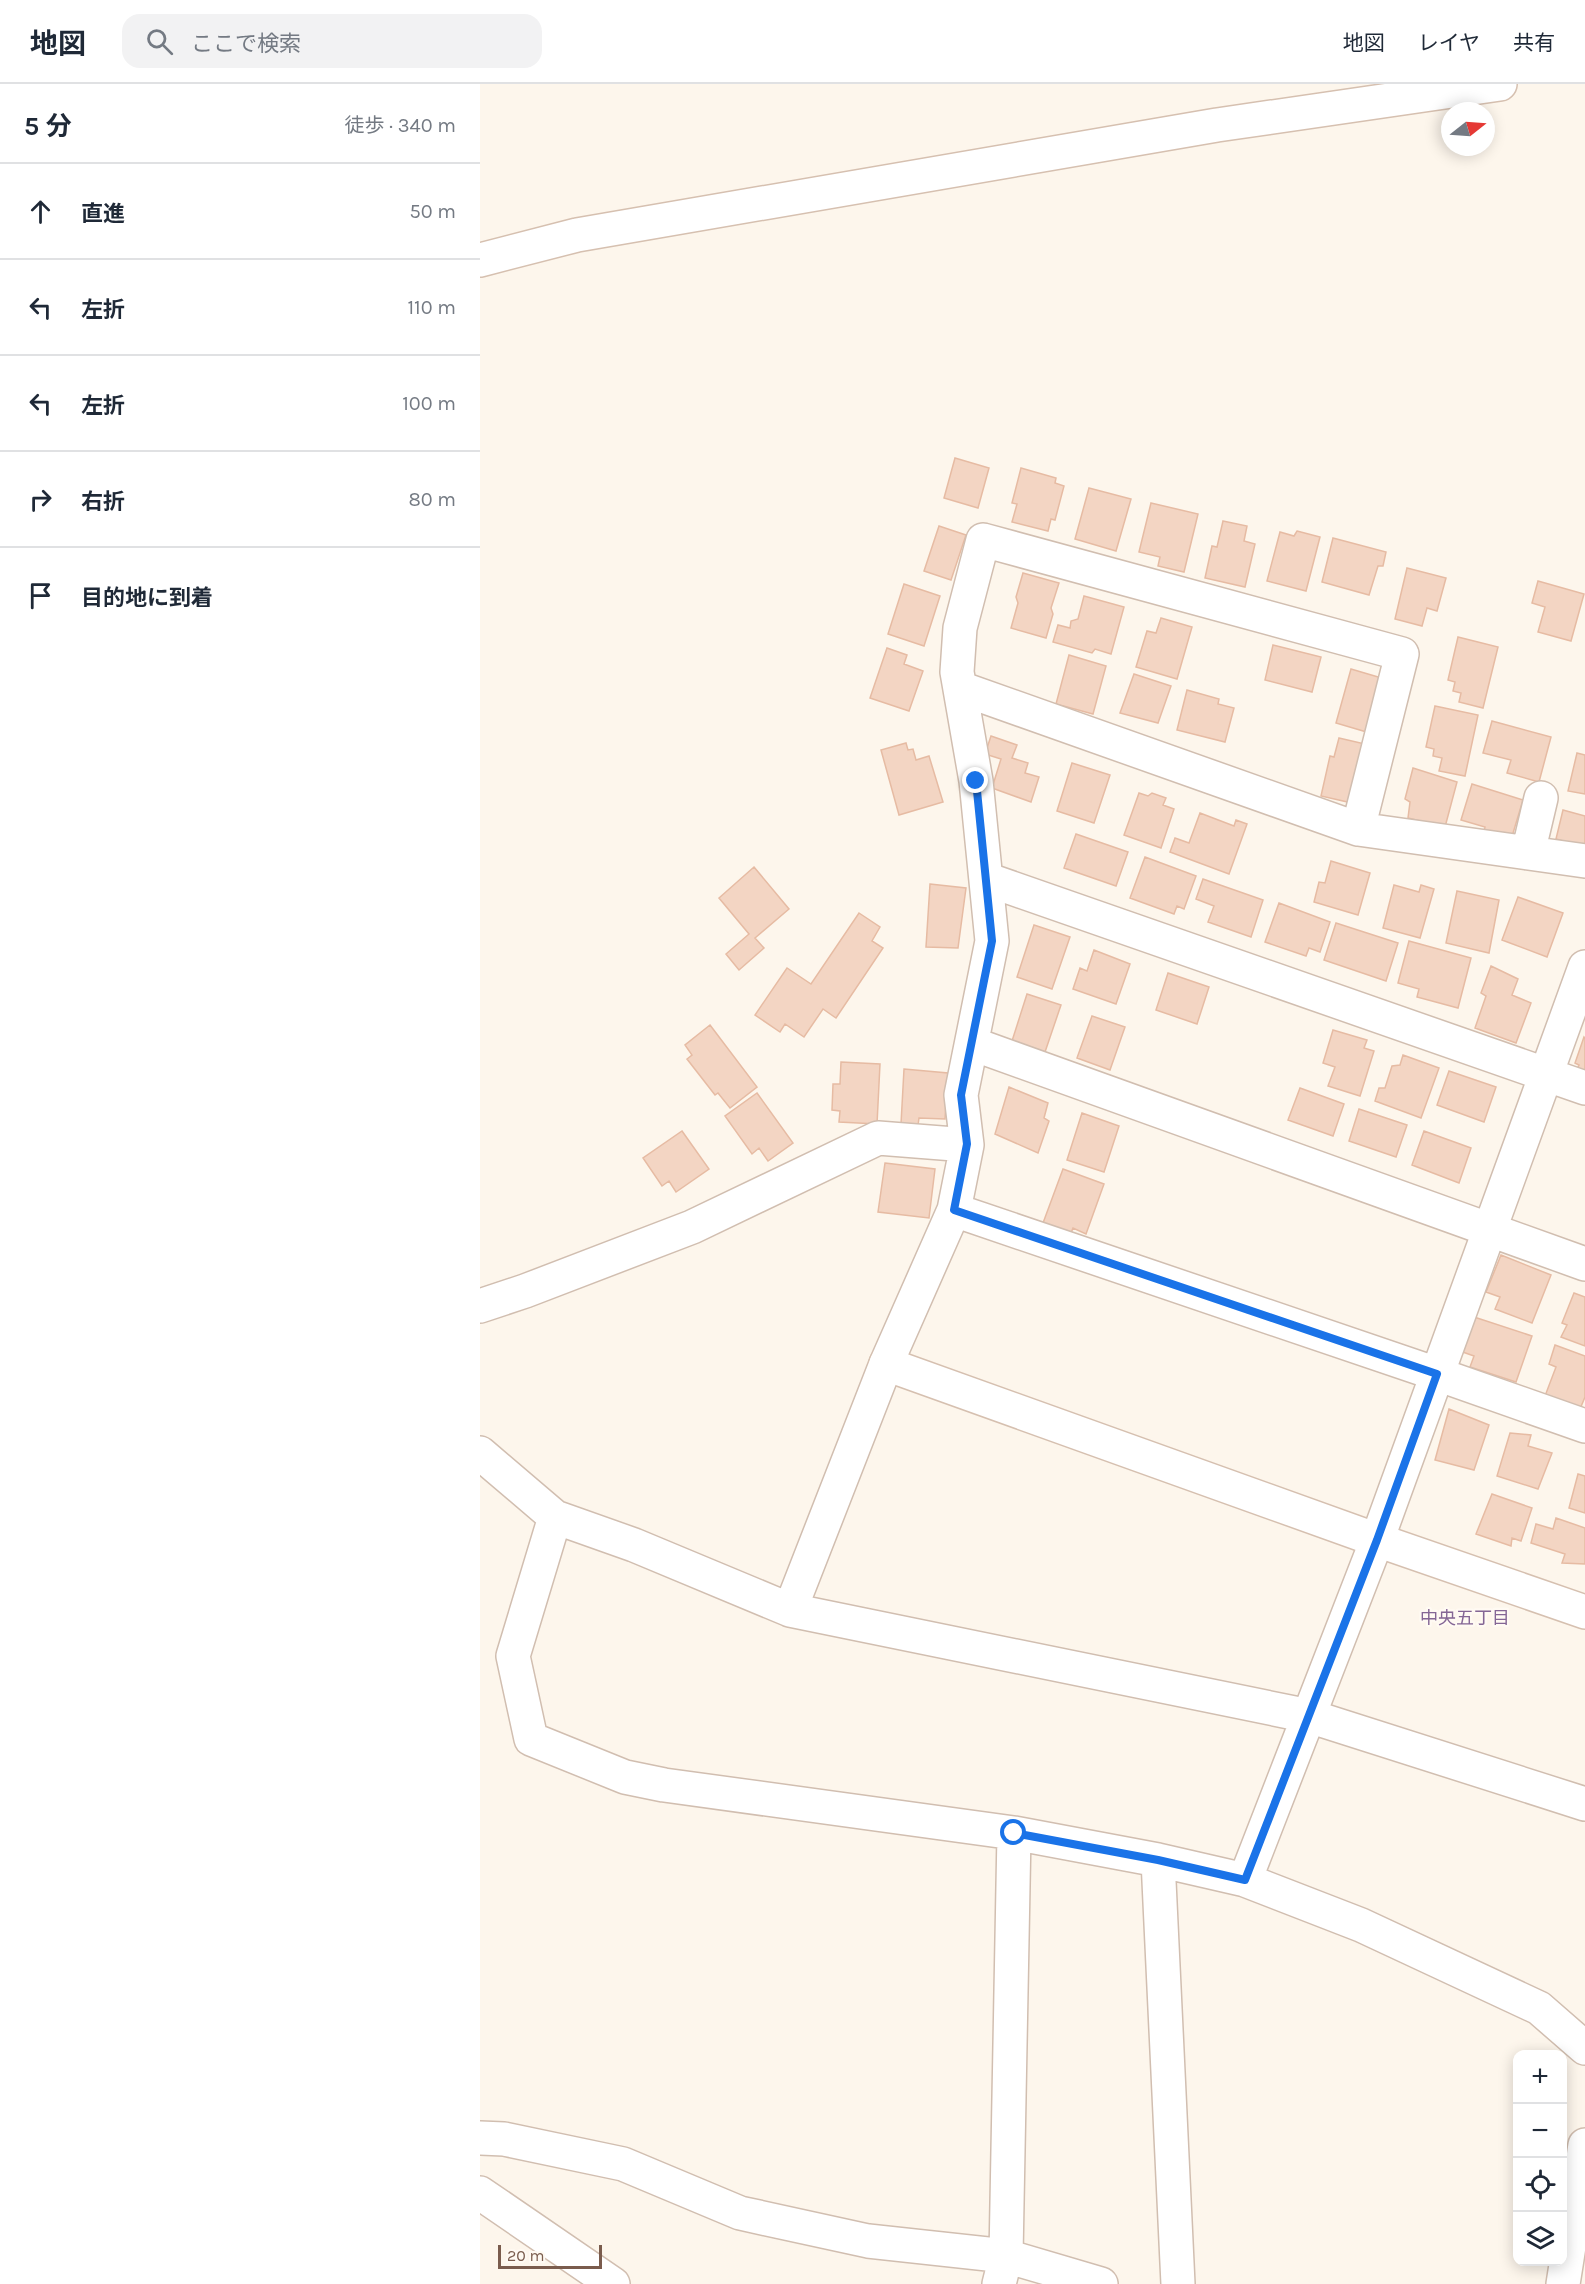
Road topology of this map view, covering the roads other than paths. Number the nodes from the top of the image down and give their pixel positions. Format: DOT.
graph roads {
  1 [pos="1500,84"];
  2 [pos="480,261"];
  3 [pos="960,688"];
  4 [pos="1541,798"];
  5 [pos="1358,829"];
  6 [pos="1528,853"];
  7 [pos="1585,861"];
  8 [pos="986,879"];
  9 [pos="1585,967"];
  10 [pos="973,1044"];
  11 [pos="1545,1074"];
  12 [pos="1585,1088"];
  13 [pos="967,1144"];
  14 [pos="954,1210"];
  15 [pos="1488,1231"];
  16 [pos="1585,1264"];
  17 [pos="480,1306"];
  18 [pos="886,1364"];
  19 [pos="1437,1374"];
  20 [pos="1585,1426"];
  21 [pos="480,1453"];
  22 [pos="555,1517"];
  23 [pos="1377,1540"];
  24 [pos="790,1610"];
  25 [pos="1585,1612"];
  26 [pos="1309,1716"];
  27 [pos="1585,1804"];
  28 [pos="1014,1833"];
  29 [pos="1158,1860"];
  30 [pos="1245,1880"];
  31 [pos="1585,2048"];
  32 [pos="480,2138"];
  33 [pos="1585,2145"];
  34 [pos="480,2193"];
  35 [pos="1002,2270"];
  36 [pos="613,2284"];
  37 [pos="1101,2284"];
  38 [pos="1178,2284"];
  39 [pos="1563,2284"];
  1 -- 2 [label="street"];
  3 -- 5 [label="street"];
  3 -- 5 [label="street"];
  3 -- 8 [label="street"];
  4 -- 6 [label="street"];
  5 -- 6 [label="street"];
  6 -- 7 [label="street"];
  8 -- 10 [label="street"];
  8 -- 11 [label="street"];
  9 -- 11 [label="street"];
  10 -- 13 [label="street"];
  10 -- 15 [label="street"];
  11 -- 12 [label="street"];
  11 -- 15 [label="street"];
  13 -- 14 [label="street"];
  13 -- 17 [label="street"];
  14 -- 18 [label="street"];
  14 -- 19 [label="street"];
  15 -- 16 [label="street"];
  15 -- 19 [label="street"];
  18 -- 23 [label="street"];
  18 -- 24 [label="street"];
  19 -- 20 [label="street"];
  19 -- 23 [label="street"];
  21 -- 22 [label="street"];
  22 -- 24 [label="street"];
  22 -- 28 [label="street"];
  23 -- 25 [label="street"];
  23 -- 26 [label="street"];
  24 -- 26 [label="street"];
  26 -- 27 [label="street"];
  26 -- 30 [label="street"];
  28 -- 29 [label="street"];
  28 -- 35 [label="street"];
  29 -- 30 [label="street"];
  29 -- 38 [label="street"];
  30 -- 31 [label="street"];
  32 -- 35 [label="street"];
  33 -- 39 [label="street"];
  34 -- 36 [label="street"];
  35 -- 37 [label="street"];
}
